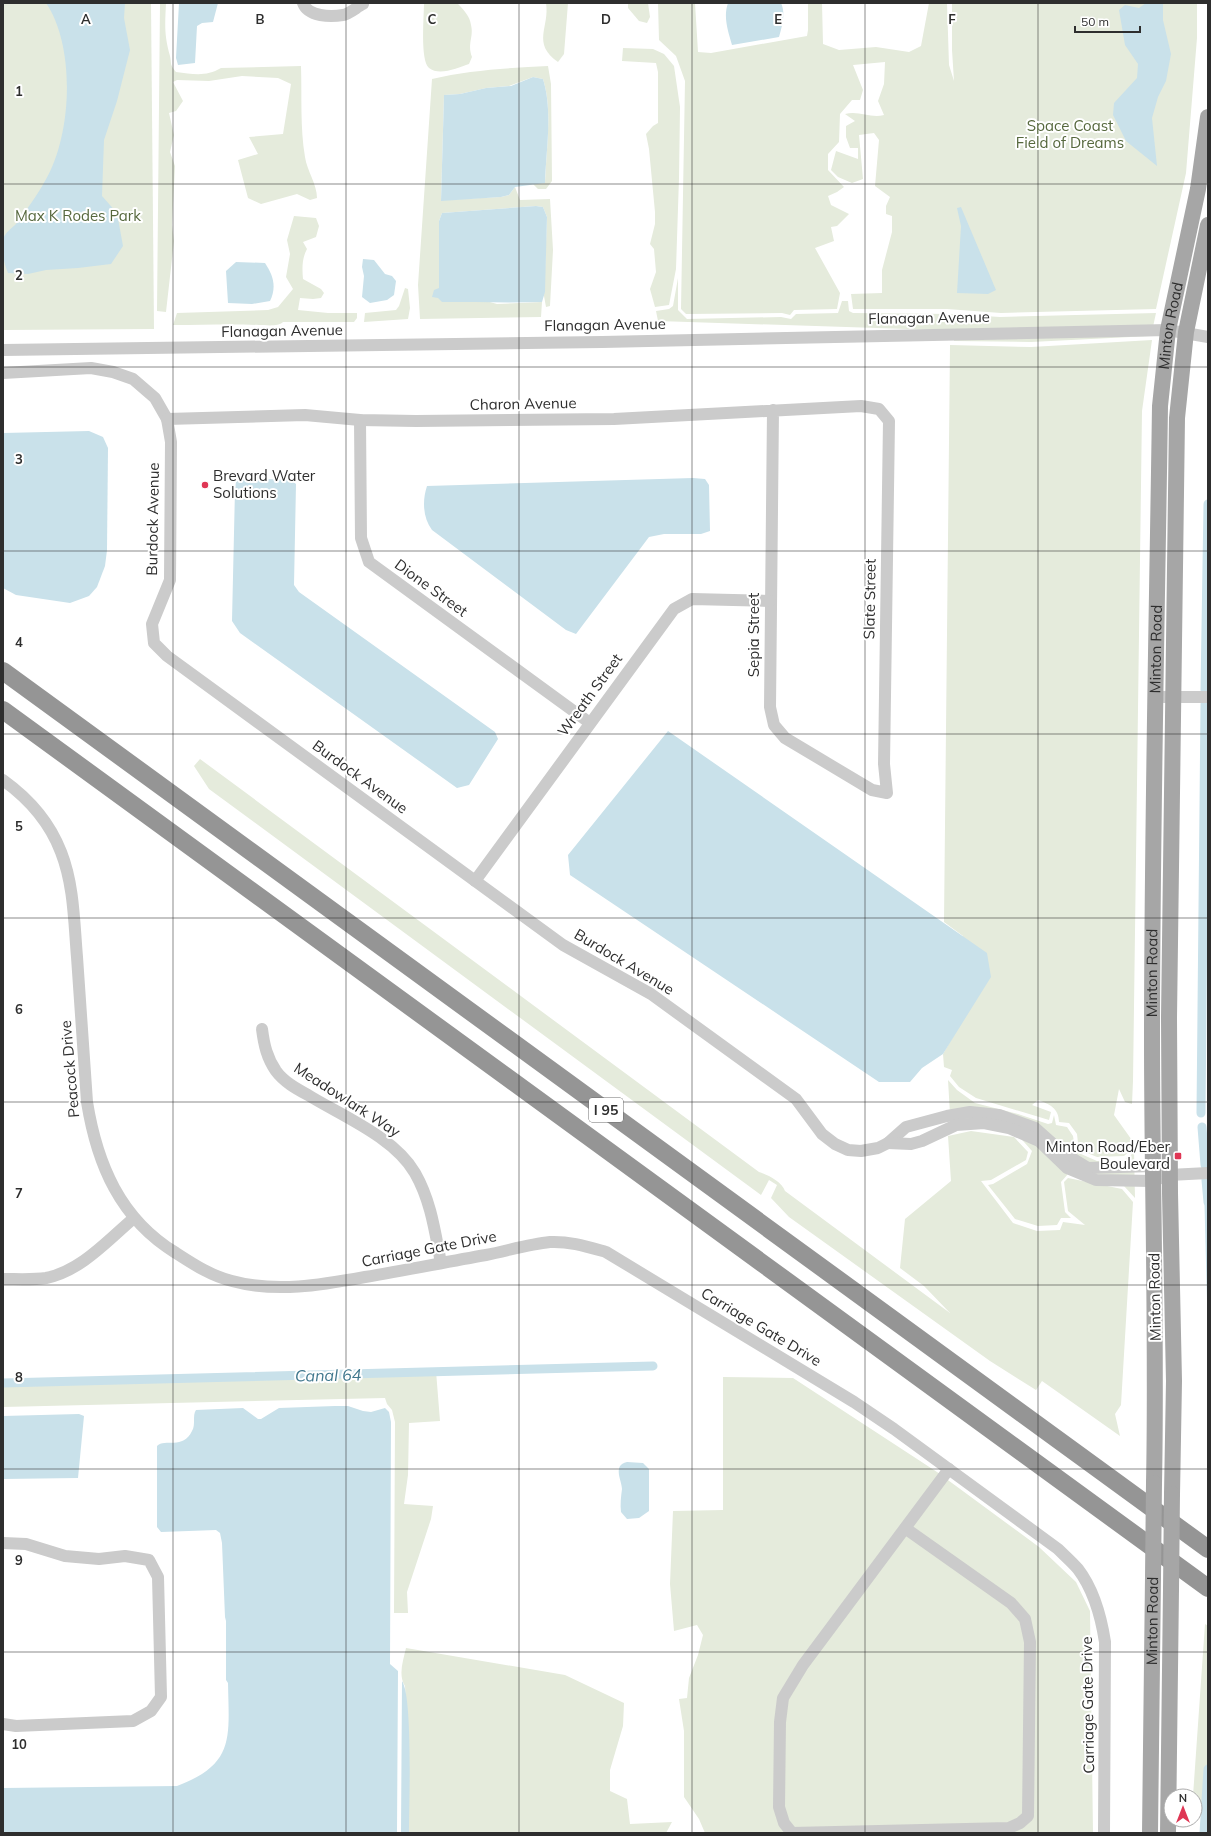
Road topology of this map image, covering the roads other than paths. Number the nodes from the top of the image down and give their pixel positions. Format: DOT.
graph roads {
  1 [pos="303,3"];
  2 [pos="362,4"];
  3 [pos="1208,117"];
  4 [pos="1208,225"];
  5 [pos="1168,330"];
  6 [pos="1186,332"];
  7 [pos="1208,337"];
  8 [pos="3,350"];
  9 [pos="3,373"];
  10 [pos="879,409"];
  11 [pos="773,410"];
  12 [pos="167,418"];
  13 [pos="360,420"];
  14 [pos="770,601"];
  15 [pos="3,671"];
  16 [pos="1155,696"];
  17 [pos="1172,696"];
  18 [pos="1208,697"];
  19 [pos="3,710"];
  20 [pos="590,723"];
  21 [pos="3,780"];
  22 [pos="887,793"];
  23 [pos="475,881"];
  24 [pos="262,1029"];
  25 [pos="950,1121"];
  26 [pos="918,1122"];
  27 [pos="922,1141"];
  28 [pos="888,1143"];
  29 [pos="1208,1173"];
  30 [pos="1152,1174"];
  31 [pos="1169,1174"];
  32 [pos="134,1218"];
  33 [pos="441,1263"];
  34 [pos="3,1279"];
  35 [pos="949,1469"];
  36 [pos="905,1528"];
  37 [pos="3,1543"];
  38 [pos="1208,1548"];
  39 [pos="1208,1588"];
  40 [pos="3,1724"];
  41 [pos="1104,1833"];
  42 [pos="1150,1833"];
  43 [pos="1168,1833"];
  1 -- 2 [label="street"];
  3 -- 5 [label="main road, Minton Road"];
  4 -- 6 [label="main road, Minton Road"];
  5 -- 6 [label="street, Flanagan Avenue"];
  5 -- 8 [label="street, Flanagan Avenue"];
  5 -- 16 [label="main road, Minton Road"];
  6 -- 7 [label="street, Flanagan Avenue"];
  6 -- 17 [label="main road, Minton Road"];
  9 -- 12 [label="street, Burdock Avenue"];
  10 -- 11 [label="street, Charon Avenue"];
  10 -- 22 [label="street, Slate Street"];
  11 -- 13 [label="street, Charon Avenue"];
  11 -- 14 [label="street, Sepia Street"];
  12 -- 13 [label="street, Charon Avenue"];
  12 -- 23 [label="street, Burdock Avenue"];
  13 -- 20 [label="street, Dione Street"];
  14 -- 20 [label="street, Wreath Street"];
  14 -- 22 [label="street, Sepia Street"];
  15 -- 38 [label="highway, I 95"];
  16 -- 17 [label="street"];
  16 -- 30 [label="main road, Minton Road"];
  17 -- 18 [label="street"];
  17 -- 31 [label="main road, Minton Road"];
  19 -- 39 [label="highway, I 95"];
  20 -- 23 [label="street, Wreath Street"];
  21 -- 32 [label="street, Peacock Drive"];
  23 -- 28 [label="street, Burdock Avenue"];
  24 -- 33 [label="street, Meadowlark Way"];
  25 -- 26 [label="street, Burdock Avenue"];
  25 -- 27 [label="street, Burdock Avenue"];
  25 -- 30 [label="street, Burdock Avenue"];
  26 -- 27 [label="street"];
  26 -- 28 [label="street, Burdock Avenue"];
  27 -- 28 [label="street, Burdock Avenue"];
  29 -- 31 [label="street"];
  30 -- 31 [label="street"];
  30 -- 42 [label="main road, Minton Road, bridge"];
  31 -- 43 [label="main road, Minton Road, bridge"];
  32 -- 33 [label="street, Carriage Gate Drive"];
  32 -- 34 [label="street"];
  33 -- 35 [label="street, Carriage Gate Drive"];
  35 -- 36 [label="street"];
  35 -- 41 [label="street, Carriage Gate Drive"];
  36 -- 36 [label="street"];
  37 -- 40 [label="street"];
}
